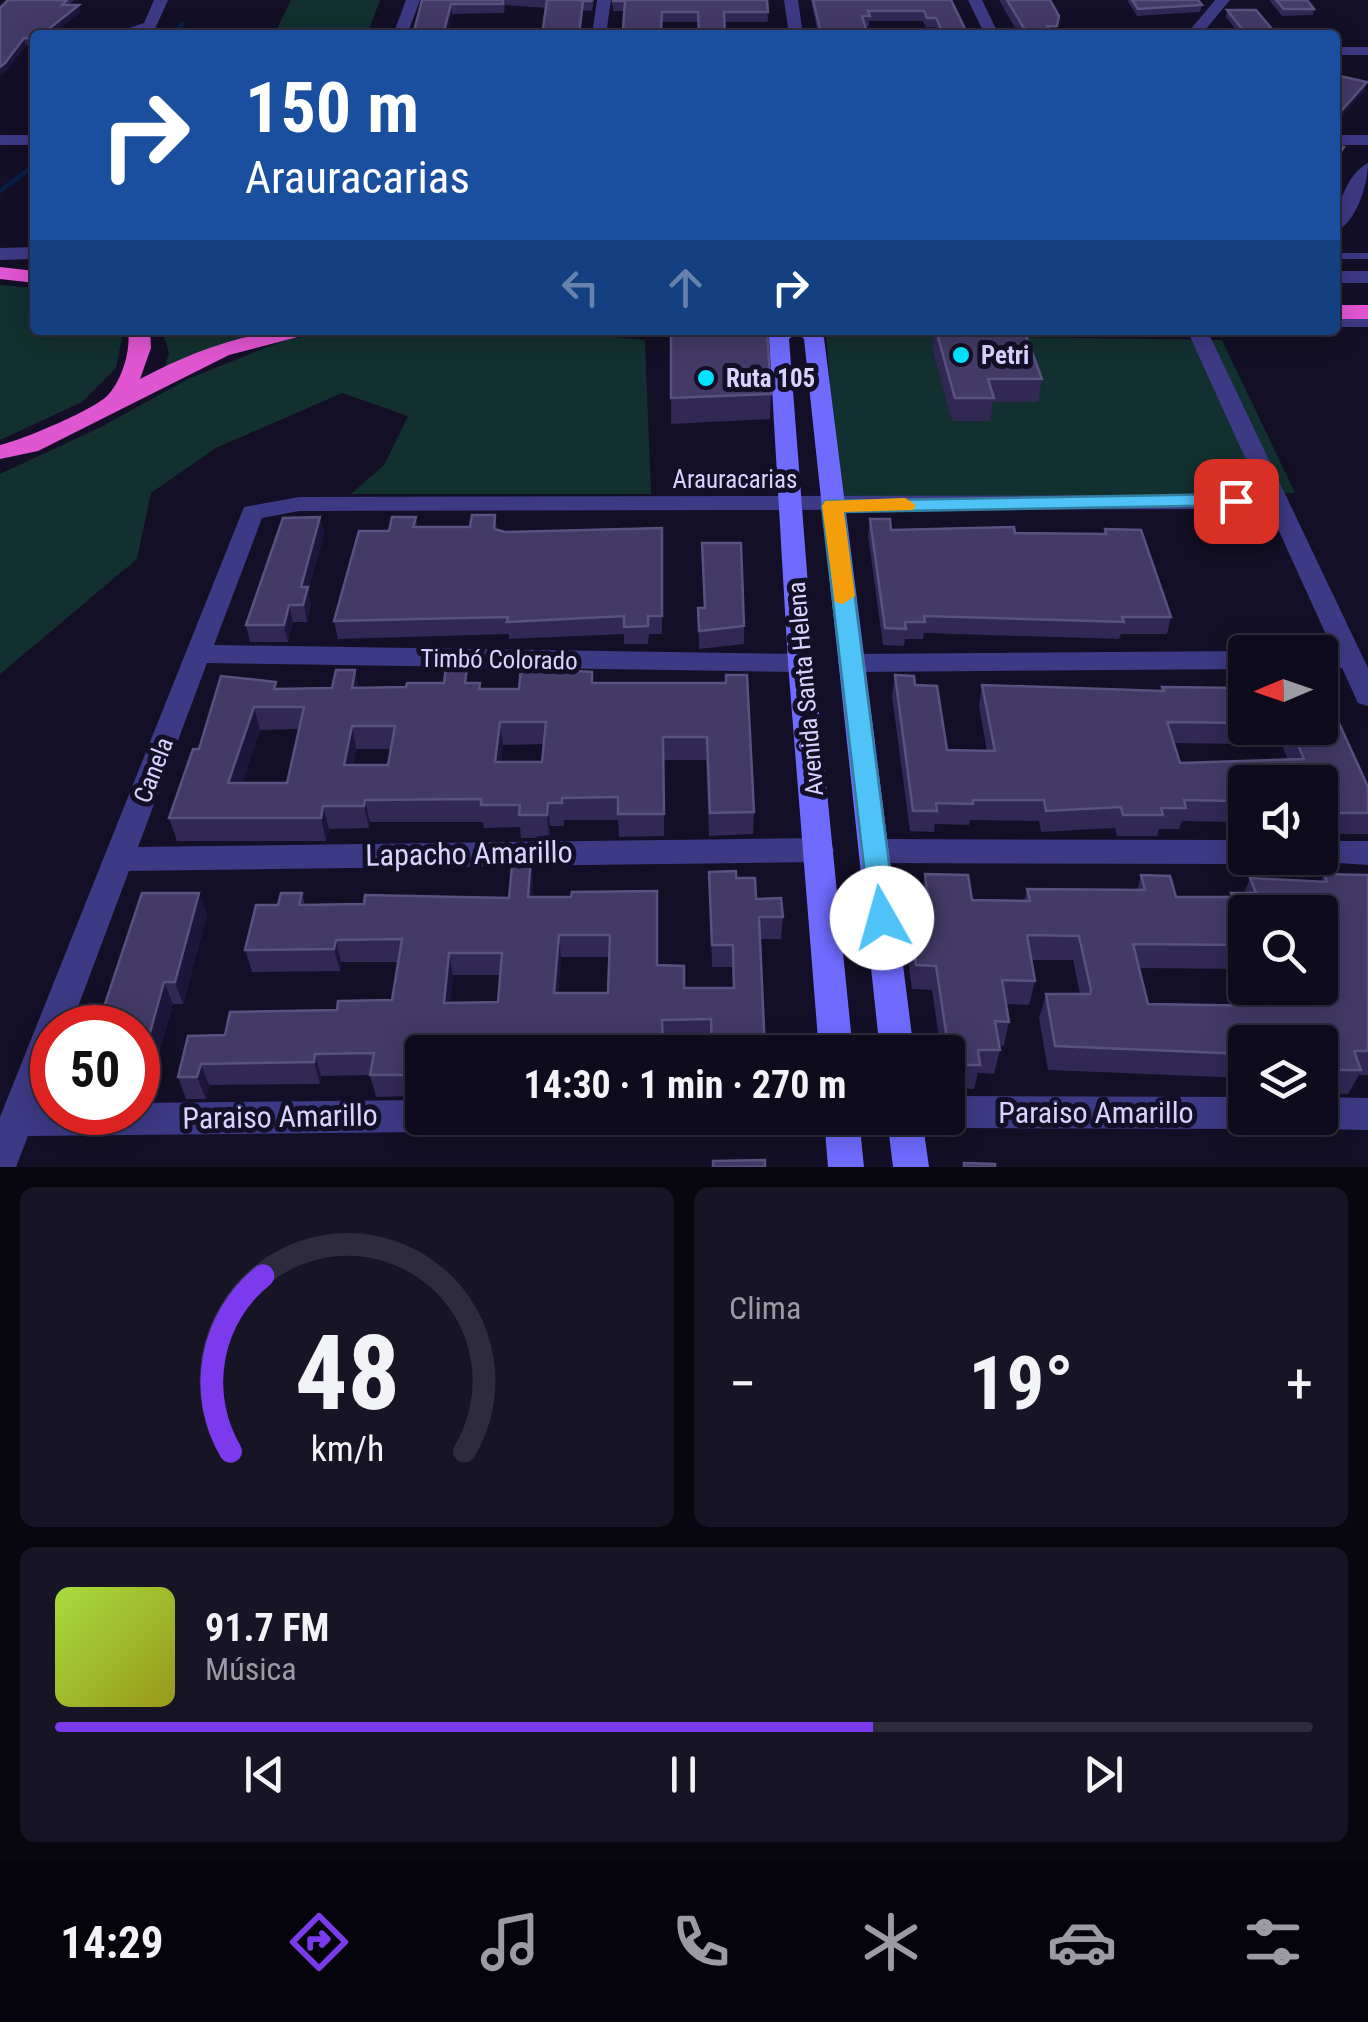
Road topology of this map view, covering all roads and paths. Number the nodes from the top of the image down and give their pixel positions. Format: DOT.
graph roads {
  1 [pos="161,0"];
  2 [pos="413,0"];
  3 [pos="604,0"];
  4 [pos="791,0"];
  5 [pos="975,0"];
  6 [pos="1222,0"];
  7 [pos="134,30"];
  8 [pos="402,30"];
  9 [pos="601,30"];
  10 [pos="795,30"];
  11 [pos="990,30"];
  12 [pos="1198,30"];
  13 [pos="1340,51"];
  14 [pos="1368,51"];
  15 [pos="0,140"];
  16 [pos="30,140"];
  17 [pos="1340,140"];
  18 [pos="1368,140"];
  19 [pos="1368,168"];
  20 [pos="1340,218"];
  21 [pos="0,254"];
  22 [pos="30,254"];
  23 [pos="1340,256"];
  24 [pos="1368,256"];
  25 [pos="0,273"];
  26 [pos="30,277"];
  27 [pos="1340,277"];
  28 [pos="1368,277"];
  29 [pos="1340,295"];
  30 [pos="1368,295"];
  31 [pos="1340,312"];
  32 [pos="1368,312"];
  33 [pos="1340,321"];
  34 [pos="1368,321"];
  35 [pos="141,335"];
  36 [pos="278,335"];
  37 [pos="782,335"];
  38 [pos="811,335"];
  39 [pos="1199,335"];
  40 [pos="117,399"];
  41 [pos="0,456"];
  42 [pos="1278,502"];
  43 [pos="789,506"];
  44 [pos="832,506"];
  45 [pos="252,512"];
  46 [pos="197,654"];
  47 [pos="1338,659"];
  48 [pos="1350,659"];
  49 [pos="1228,660"];
  50 [pos="801,663"];
  51 [pos="851,663"];
  52 [pos="1368,696"];
  53 [pos="820,850"];
  54 [pos="874,851"];
  55 [pos="1228,852"];
  56 [pos="1338,852"];
  57 [pos="1368,853"];
  58 [pos="118,859"];
  59 [pos="61,1005"];
  60 [pos="835,1035"];
  61 [pos="896,1035"];
  62 [pos="30,1086"];
  63 [pos="965,1112"];
  64 [pos="1228,1113"];
  65 [pos="1338,1113"];
  66 [pos="1368,1114"];
  67 [pos="405,1116"];
  68 [pos="17,1120"];
  69 [pos="843,1135"];
  70 [pos="907,1135"];
  71 [pos="0,1163"];
  72 [pos="846,1167"];
  73 [pos="911,1167"];
  1 -- 7 [label="street"];
  2 -- 8 [label="street"];
  3 -- 9 [label="street"];
  4 -- 10 [label="street"];
  5 -- 11 [label="street"];
  6 -- 12 [label="street"];
  13 -- 14 [label="street"];
  15 -- 16 [label="street"];
  17 -- 18 [label="street"];
  19 -- 20 [label="street"];
  21 -- 22 [label="street"];
  23 -- 24 [label="lane"];
  25 -- 26 [label="highway"];
  27 -- 28 [label="street"];
  29 -- 30 [label="highway"];
  31 -- 32 [label="highway"];
  33 -- 34 [label="street"];
  35 -- 40 [label="highway"];
  36 -- 40 [label="highway"];
  37 -- 43 [label="main road, Avenida Santa Helena"];
  38 -- 44 [label="main road, Avenida Santa Helena"];
  39 -- 42 [label="street"];
  40 -- 41 [label="highway"];
  42 -- 44 [label="street, Arauracarias"];
  42 -- 48 [label="street"];
  43 -- 44 [label="street, Arauracarias"];
  43 -- 45 [label="street, Arauracarias"];
  43 -- 50 [label="main road, Avenida Santa Helena"];
  44 -- 51 [label="main road, Avenida Santa Helena"];
  45 -- 46 [label="street, Canela"];
  46 -- 50 [label="street, Timbó Colorado"];
  46 -- 58 [label="street, Canela"];
  47 -- 48 [label="street"];
  48 -- 52 [label="street"];
  49 -- 51 [label="street"];
  50 -- 53 [label="main road, Avenida Santa Helena"];
  51 -- 54 [label="main road, Avenida Santa Helena"];
  53 -- 58 [label="street, Lapacho Amarillo"];
  53 -- 60 [label="main road, Avenida Santa Helena"];
  54 -- 55 [label="street"];
  54 -- 61 [label="main road, Avenida Santa Helena"];
  56 -- 57 [label="street"];
  58 -- 59 [label="street, Canela"];
  62 -- 68 [label="street, Canela"];
  63 -- 64 [label="street, Paraiso Amarillo"];
  65 -- 66 [label="street"];
  67 -- 68 [label="street, Paraiso Amarillo"];
  68 -- 71 [label="street, Canela"];
  69 -- 72 [label="main road"];
  70 -- 73 [label="main road"];
}
